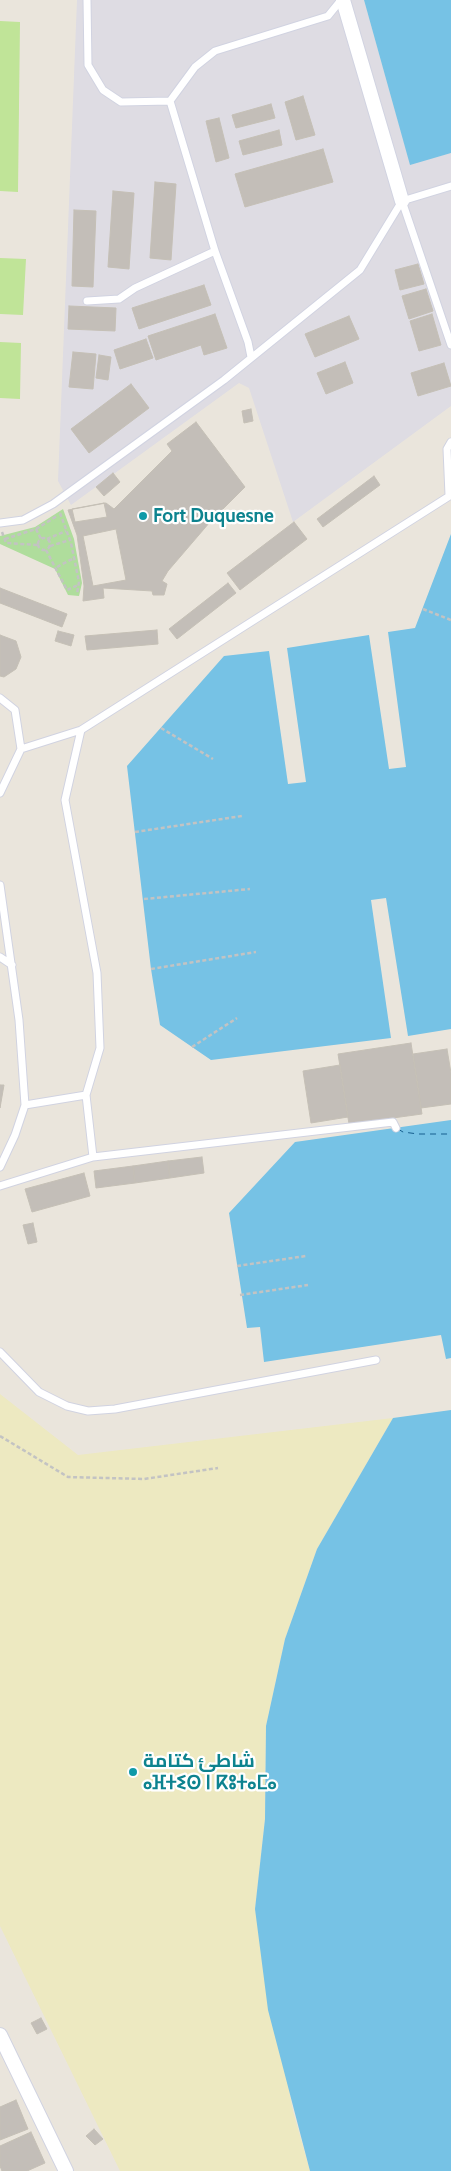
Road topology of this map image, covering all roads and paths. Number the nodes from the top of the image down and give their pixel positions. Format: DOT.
graph roads {
  1 [pos="87,0"];
  2 [pos="342,0"];
  3 [pos="170,101"];
  4 [pos="451,186"];
  5 [pos="402,201"];
  6 [pos="215,251"];
  7 [pos="87,301"];
  8 [pos="451,345"];
  9 [pos="251,356"];
  10 [pos="451,442"];
  11 [pos="450,495"];
  12 [pos="56,503"];
  13 [pos="0,524"];
  14 [pos="36,529"];
  15 [pos="66,531"];
  16 [pos="41,539"];
  17 [pos="47,539"];
  18 [pos="70,540"];
  19 [pos="38,545"];
  20 [pos="50,546"];
  21 [pos="46,550"];
  22 [pos="74,558"];
  23 [pos="57,567"];
  24 [pos="79,585"];
  25 [pos="77,594"];
  26 [pos="423,609"];
  27 [pos="451,620"];
  28 [pos="0,698"];
  29 [pos="161,728"];
  30 [pos="80,730"];
  31 [pos="20,749"];
  32 [pos="213,759"];
  33 [pos="0,793"];
  34 [pos="242,816"];
  35 [pos="135,832"];
  36 [pos="0,885"];
  37 [pos="250,889"];
  38 [pos="144,900"];
  39 [pos="256,952"];
  40 [pos="0,957"];
  41 [pos="12,965"];
  42 [pos="151,969"];
  43 [pos="237,1018"];
  44 [pos="192,1047"];
  45 [pos="86,1095"];
  46 [pos="25,1105"];
  47 [pos="396,1128"];
  48 [pos="93,1157"];
  49 [pos="0,1167"];
  50 [pos="0,1186"];
  51 [pos="306,1256"];
  52 [pos="237,1266"];
  53 [pos="308,1285"];
  54 [pos="240,1296"];
  55 [pos="0,1352"];
  56 [pos="376,1360"];
  57 [pos="0,1436"];
  58 [pos="218,1468"];
  59 [pos="0,2035"];
  60 [pos="66,2171"];
  1 -- 3 [label="lane"];
  2 -- 3 [label="lane"];
  2 -- 5 [label="street"];
  3 -- 6 [label="lane"];
  4 -- 5 [label="lane"];
  5 -- 8 [label="lane"];
  5 -- 9 [label="lane"];
  6 -- 7 [label="lane"];
  6 -- 9 [label="lane"];
  9 -- 12 [label="lane"];
  10 -- 11 [label="lane"];
  11 -- 30 [label="lane"];
  12 -- 13 [label="lane"];
  12 -- 15 [label="path"];
  13 -- 19 [label="path"];
  14 -- 16 [label="path"];
  15 -- 17 [label="path"];
  15 -- 18 [label="path"];
  16 -- 17 [label="path"];
  16 -- 19 [label="path"];
  17 -- 20 [label="path"];
  18 -- 20 [label="path"];
  18 -- 22 [label="path"];
  19 -- 21 [label="path"];
  20 -- 21 [label="path"];
  21 -- 23 [label="path"];
  22 -- 23 [label="path"];
  22 -- 24 [label="path"];
  23 -- 24 [label="path"];
  24 -- 25 [label="path"];
  26 -- 27 [label="path"];
  28 -- 31 [label="lane"];
  29 -- 32 [label="path"];
  30 -- 31 [label="lane"];
  30 -- 45 [label="lane"];
  31 -- 33 [label="lane"];
  34 -- 35 [label="path"];
  36 -- 41 [label="lane"];
  37 -- 38 [label="path"];
  39 -- 42 [label="path"];
  40 -- 41 [label="lane"];
  41 -- 46 [label="lane"];
  43 -- 44 [label="path"];
  45 -- 46 [label="lane"];
  45 -- 48 [label="lane"];
  46 -- 49 [label="lane"];
  47 -- 48 [label="lane"];
  48 -- 50 [label="lane"];
  51 -- 52 [label="path"];
  53 -- 54 [label="path"];
  55 -- 56 [label="lane"];
  57 -- 58 [label="path"];
  59 -- 60 [label="street"];
}
